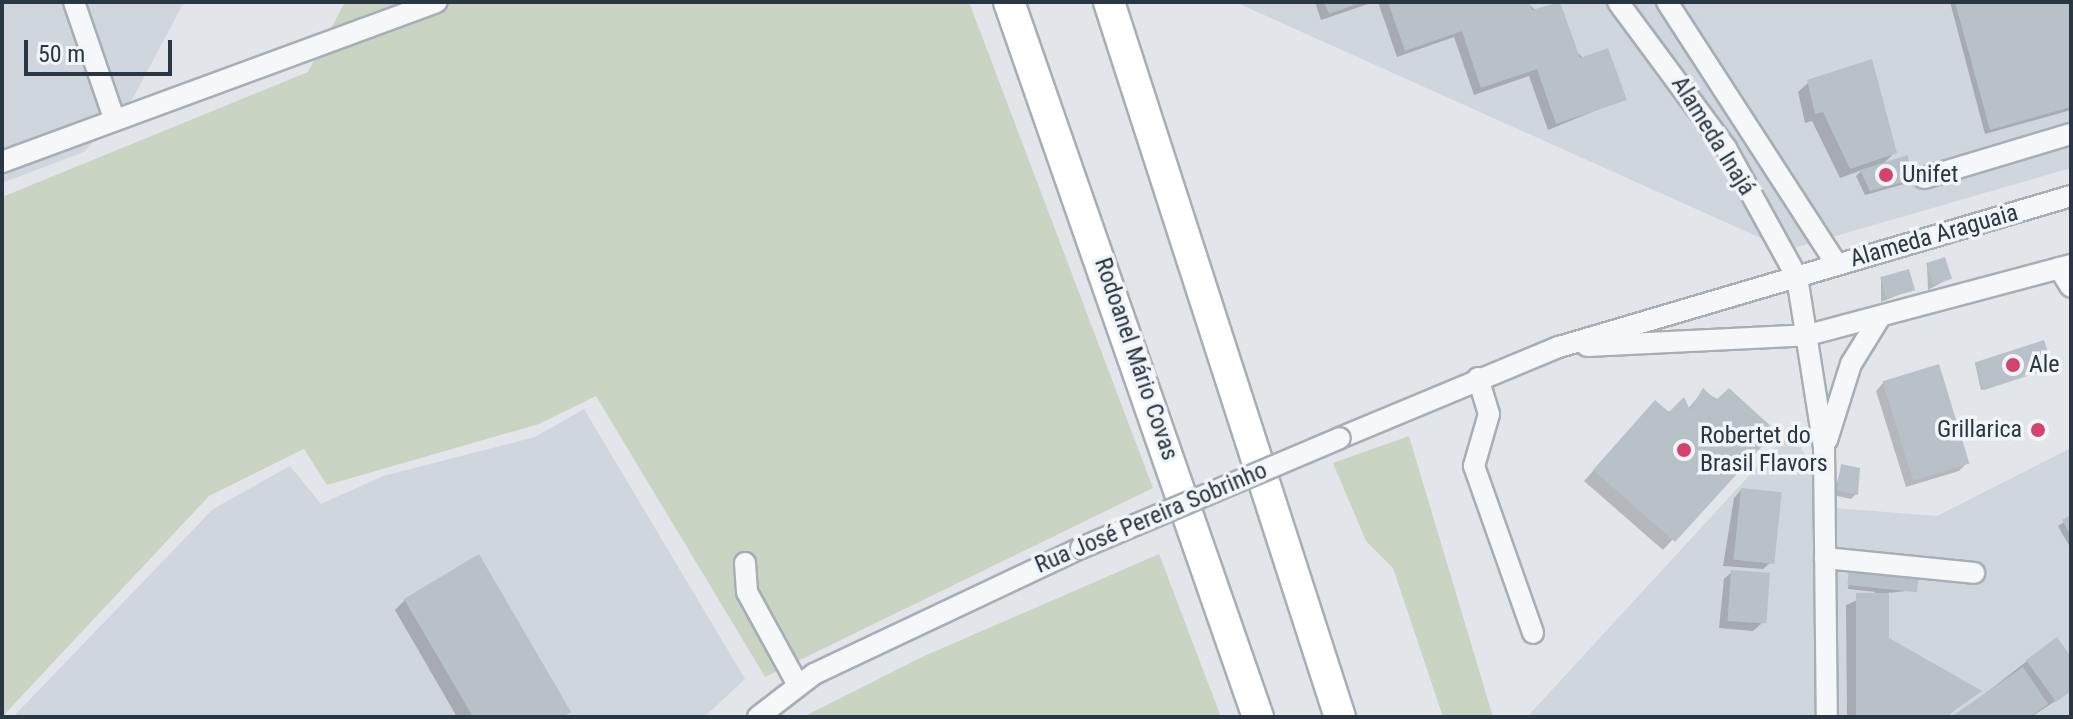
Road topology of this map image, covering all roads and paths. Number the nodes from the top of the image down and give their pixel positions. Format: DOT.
graph roads {
  1 [pos="74,2"];
  2 [pos="436,2"];
  3 [pos="1009,2"];
  4 [pos="1109,2"];
  5 [pos="1618,2"];
  6 [pos="1667,2"];
  7 [pos="114,118"];
  8 [pos="2071,134"];
  9 [pos="2,162"];
  10 [pos="1924,178"];
  11 [pos="2071,196"];
  12 [pos="1837,265"];
  13 [pos="2065,267"];
  14 [pos="1797,277"];
  15 [pos="2071,287"];
  16 [pos="1880,317"];
  17 [pos="1808,335"];
  18 [pos="1559,347"];
  19 [pos="1478,378"];
  20 [pos="1824,448"];
  21 [pos="1825,558"];
  22 [pos="745,563"];
  23 [pos="1974,573"];
  24 [pos="1533,633"];
  25 [pos="798,685"];
  26 [pos="758,717"];
  27 [pos="1258,717"];
  28 [pos="1340,717"];
  29 [pos="1827,717"];
  1 -- 7 [label="street"];
  2 -- 7 [label="street"];
  3 -- 27 [label="highway, Rodoanel Mário Covas"];
  4 -- 28 [label="highway"];
  5 -- 14 [label="street, Alameda Inajá"];
  6 -- 12 [label="street, Alameda Inajá"];
  7 -- 9 [label="street"];
  8 -- 10 [label="street"];
  11 -- 12 [label="street, Alameda Araguaia"];
  12 -- 14 [label="street, Alameda Araguaia"];
  13 -- 15 [label="street"];
  13 -- 16 [label="street"];
  14 -- 17 [label="street, Alameda Inajá"];
  14 -- 18 [label="street, Rua José Pereira Sobrinho"];
  16 -- 17 [label="street"];
  16 -- 20 [label="street"];
  17 -- 18 [label="street, Rua José Pereira Sobrinho"];
  17 -- 20 [label="street, Alameda Inajá"];
  18 -- 19 [label="street, Rua José Pereira Sobrinho"];
  19 -- 24 [label="street"];
  19 -- 25 [label="street, Rua José Pereira Sobrinho, bridge"];
  20 -- 21 [label="street"];
  21 -- 23 [label="street"];
  21 -- 29 [label="street"];
  22 -- 25 [label="street"];
  25 -- 26 [label="street, Rua José Pereira Sobrinho"];
}
